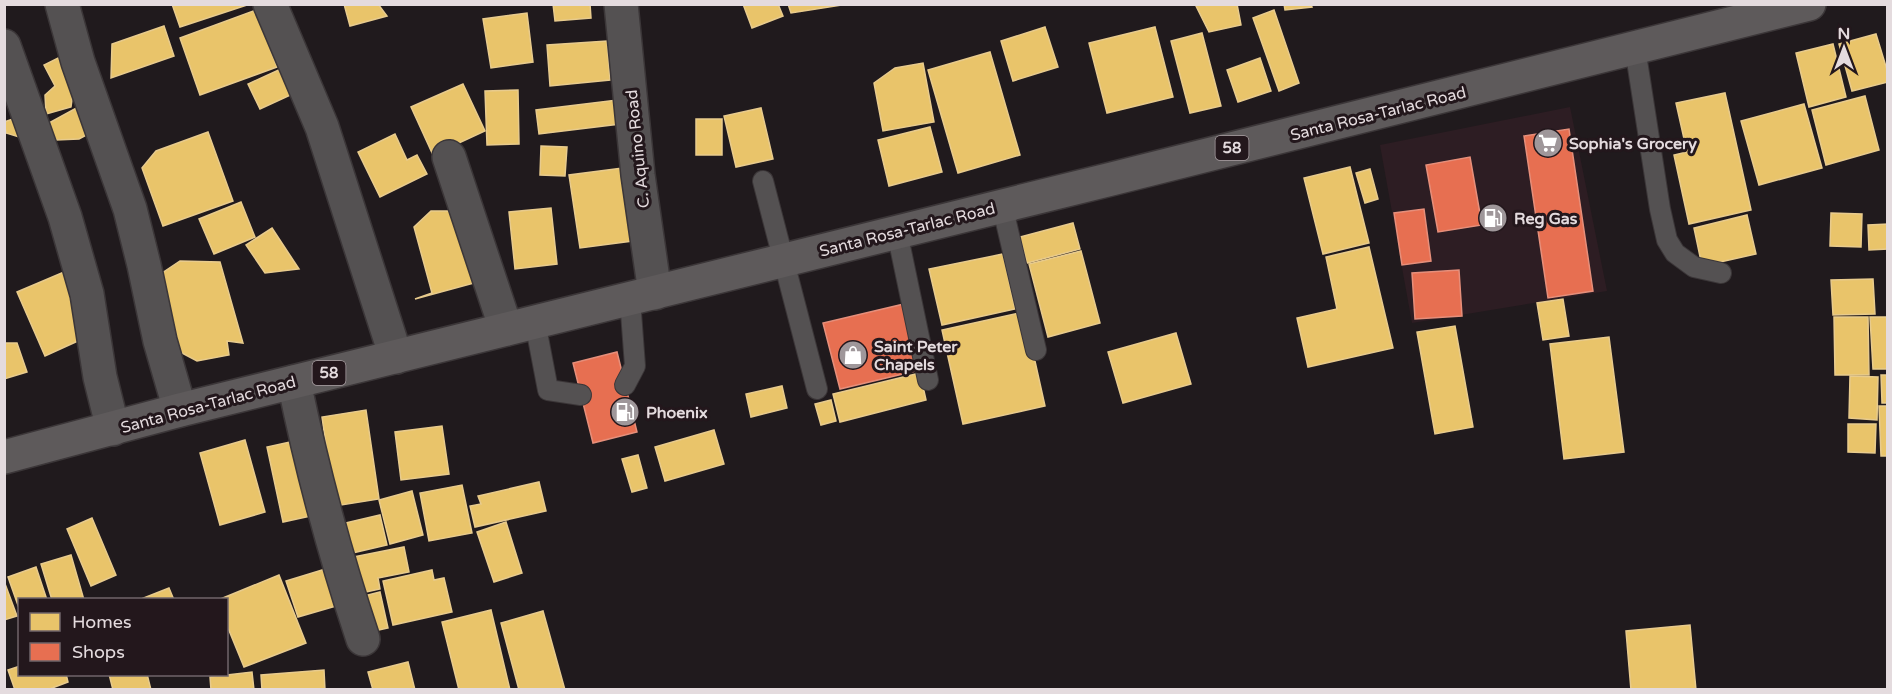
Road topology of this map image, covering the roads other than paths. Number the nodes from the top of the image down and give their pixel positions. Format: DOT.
graph roads {
  1 [pos="62,4"];
  2 [pos="270,4"];
  3 [pos="621,4"];
  4 [pos="1809,4"];
  5 [pos="4,46"];
  6 [pos="1635,48"];
  7 [pos="449,157"];
  8 [pos="763,182"];
  9 [pos="1002,206"];
  10 [pos="897,232"];
  11 [pos="782,261"];
  12 [pos="1722,273"];
  13 [pos="643,296"];
  14 [pos="520,326"];
  15 [pos="1036,350"];
  16 [pos="396,357"];
  17 [pos="928,380"];
  18 [pos="294,382"];
  19 [pos="625,385"];
  20 [pos="817,389"];
  21 [pos="581,395"];
  22 [pos="180,410"];
  23 [pos="113,429"];
  24 [pos="4,457"];
  25 [pos="363,639"];
  1 -- 22 [label="street"];
  2 -- 16 [label="street"];
  3 -- 13 [label="street, C. Aquino Road"];
  4 -- 6 [label="highway, Santa Rosa-Tarlac Road / 58"];
  5 -- 23 [label="street"];
  6 -- 9 [label="highway, Santa Rosa-Tarlac Road / 58"];
  6 -- 12 [label="lane"];
  7 -- 14 [label="street"];
  8 -- 11 [label="lane"];
  9 -- 10 [label="highway, Santa Rosa-Tarlac Road / 58"];
  9 -- 15 [label="lane"];
  10 -- 11 [label="highway, Santa Rosa-Tarlac Road / 58"];
  10 -- 17 [label="lane"];
  11 -- 13 [label="highway, Santa Rosa-Tarlac Road / 58"];
  11 -- 20 [label="lane"];
  13 -- 14 [label="highway, Santa Rosa-Tarlac Road / 58"];
  13 -- 19 [label="lane"];
  14 -- 16 [label="highway, Santa Rosa-Tarlac Road / 58"];
  14 -- 21 [label="lane"];
  16 -- 18 [label="highway, Santa Rosa-Tarlac Road / 58"];
  18 -- 22 [label="highway, Santa Rosa-Tarlac Road / 58"];
  18 -- 25 [label="street"];
  22 -- 23 [label="highway, Santa Rosa-Tarlac Road / 58"];
  23 -- 24 [label="highway, Santa Rosa-Tarlac Road / 58"];
}
